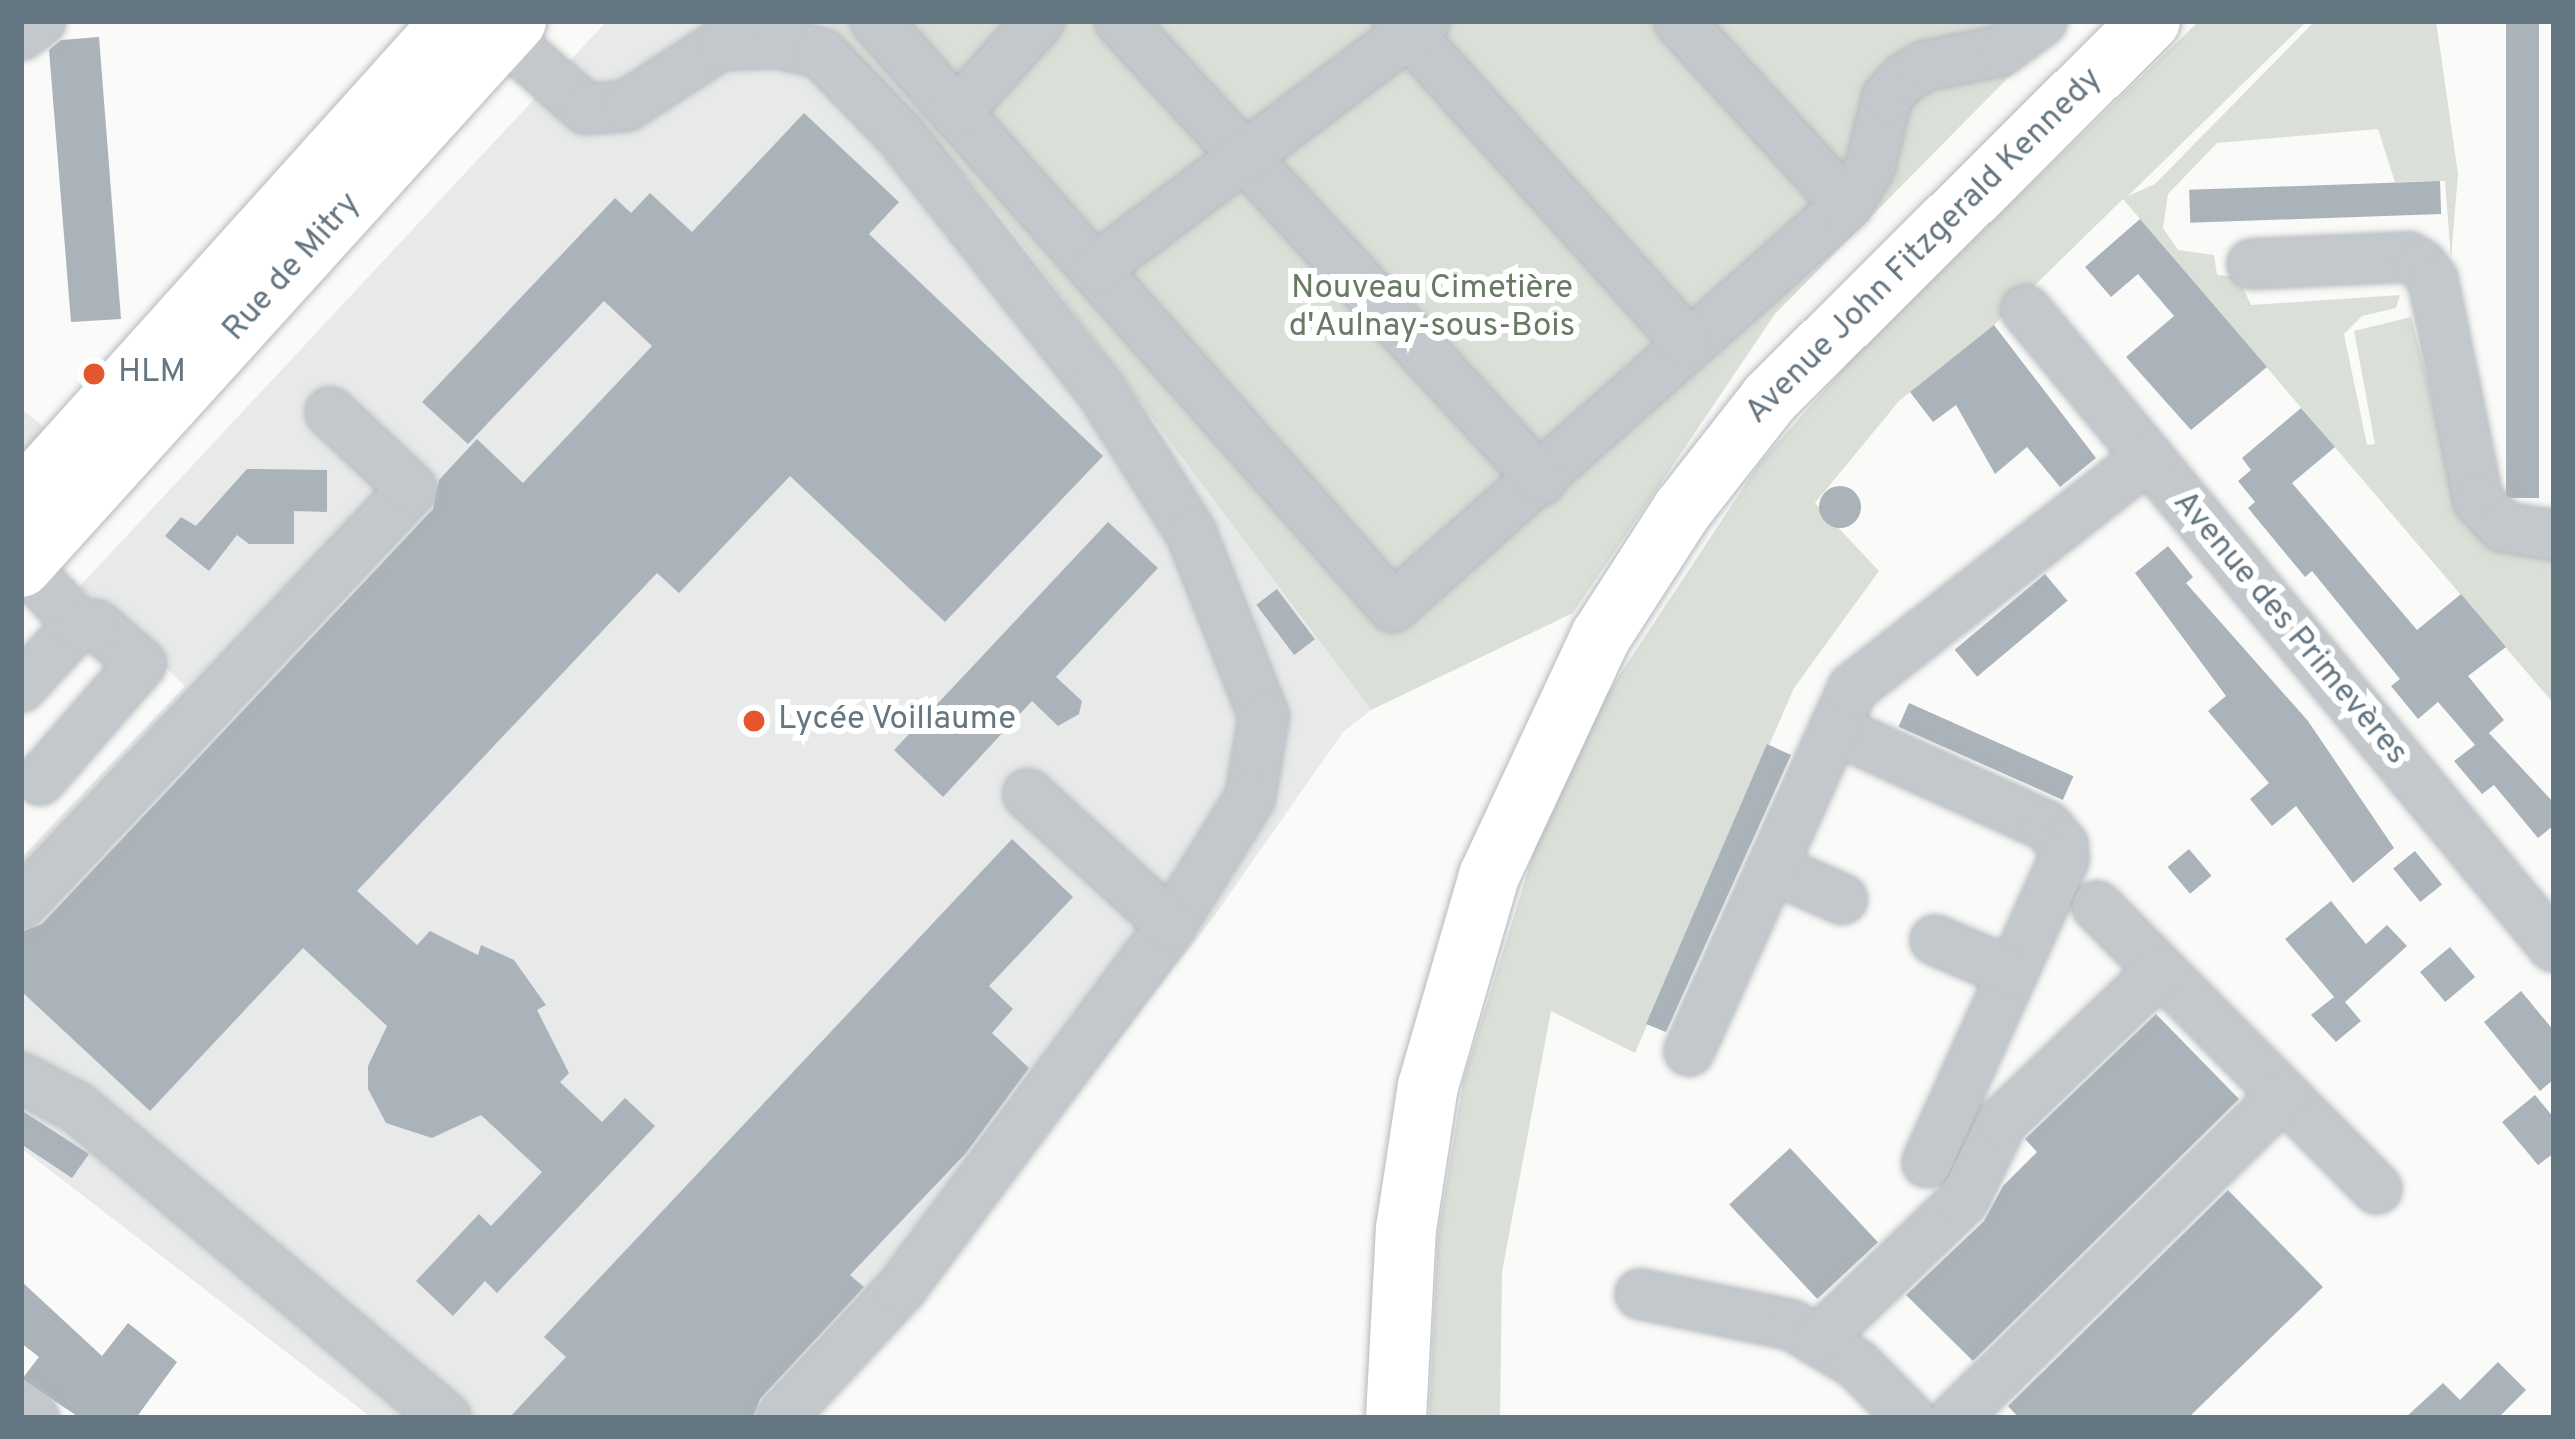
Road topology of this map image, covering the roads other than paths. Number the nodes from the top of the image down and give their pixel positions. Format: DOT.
graph roads {
  1 [pos="41,21"];
  2 [pos="876,21"];
  3 [pos="1040,21"];
  4 [pos="1120,21"];
  5 [pos="1679,21"];
  6 [pos="2042,21"];
  7 [pos="2150,21"];
  8 [pos="485,24"];
  9 [pos="1411,25"];
  10 [pos="21,35"];
  11 [pos="1988,36"];
  12 [pos="956,113"];
  13 [pos="1241,155"];
  14 [pos="1847,205"];
  15 [pos="2252,264"];
  16 [pos="1096,268"];
  17 [pos="2026,310"];
  18 [pos="1688,343"];
  19 [pos="330,412"];
  20 [pos="2133,469"];
  21 [pos="1540,480"];
  22 [pos="21,500"];
  23 [pos="2554,535"];
  24 [pos="22,566"];
  25 [pos="79,624"];
  26 [pos="21,687"];
  27 [pos="1834,730"];
  28 [pos="40,781"];
  29 [pos="1028,794"];
  30 [pos="1772,868"];
  31 [pos="1842,899"];
  32 [pos="21,904"];
  33 [pos="2097,906"];
  34 [pos="1171,925"];
  35 [pos="1935,940"];
  36 [pos="2554,947"];
  37 [pos="2160,970"];
  38 [pos="2012,973"];
  39 [pos="1690,1051"];
  40 [pos="21,1078"];
  41 [pos="2284,1095"];
  42 [pos="1927,1162"];
  43 [pos="2377,1189"];
  44 [pos="1640,1294"];
  45 [pos="1818,1340"];
  46 [pos="21,1408"];
  47 [pos="34,1418"];
  48 [pos="446,1418"];
  49 [pos="781,1418"];
  50 [pos="1396,1418"];
  51 [pos="1910,1418"];
  52 [pos="1955,1418"];
  1 -- 10 [label="street"];
  2 -- 12 [label="street"];
  3 -- 12 [label="street"];
  4 -- 13 [label="street"];
  5 -- 14 [label="street"];
  6 -- 11 [label="street"];
  7 -- 50 [label="main road, Avenue John Fitzgerald Kennedy"];
  8 -- 22 [label="main road, Rue de Mitry"];
  8 -- 24 [label="main road, Rue de Mitry"];
  8 -- 34 [label="street"];
  9 -- 13 [label="street"];
  9 -- 18 [label="street"];
  11 -- 14 [label="street"];
  12 -- 16 [label="street"];
  13 -- 16 [label="street"];
  13 -- 21 [label="street"];
  14 -- 18 [label="street"];
  15 -- 23 [label="street"];
  16 -- 21 [label="street"];
  17 -- 20 [label="street, Avenue des Primevères"];
  18 -- 21 [label="street"];
  19 -- 32 [label="street"];
  20 -- 27 [label="street"];
  20 -- 36 [label="street, Avenue des Primevères"];
  24 -- 25 [label="street"];
  25 -- 26 [label="street"];
  25 -- 28 [label="street"];
  27 -- 30 [label="street"];
  27 -- 38 [label="street"];
  29 -- 34 [label="street"];
  30 -- 31 [label="street"];
  30 -- 39 [label="street"];
  33 -- 37 [label="street"];
  34 -- 49 [label="street"];
  35 -- 38 [label="street"];
  37 -- 41 [label="street"];
  37 -- 45 [label="street"];
  38 -- 42 [label="street"];
  40 -- 48 [label="street"];
  41 -- 43 [label="street"];
  41 -- 52 [label="street"];
  44 -- 45 [label="street"];
  45 -- 51 [label="street"];
  46 -- 47 [label="street"];
}
